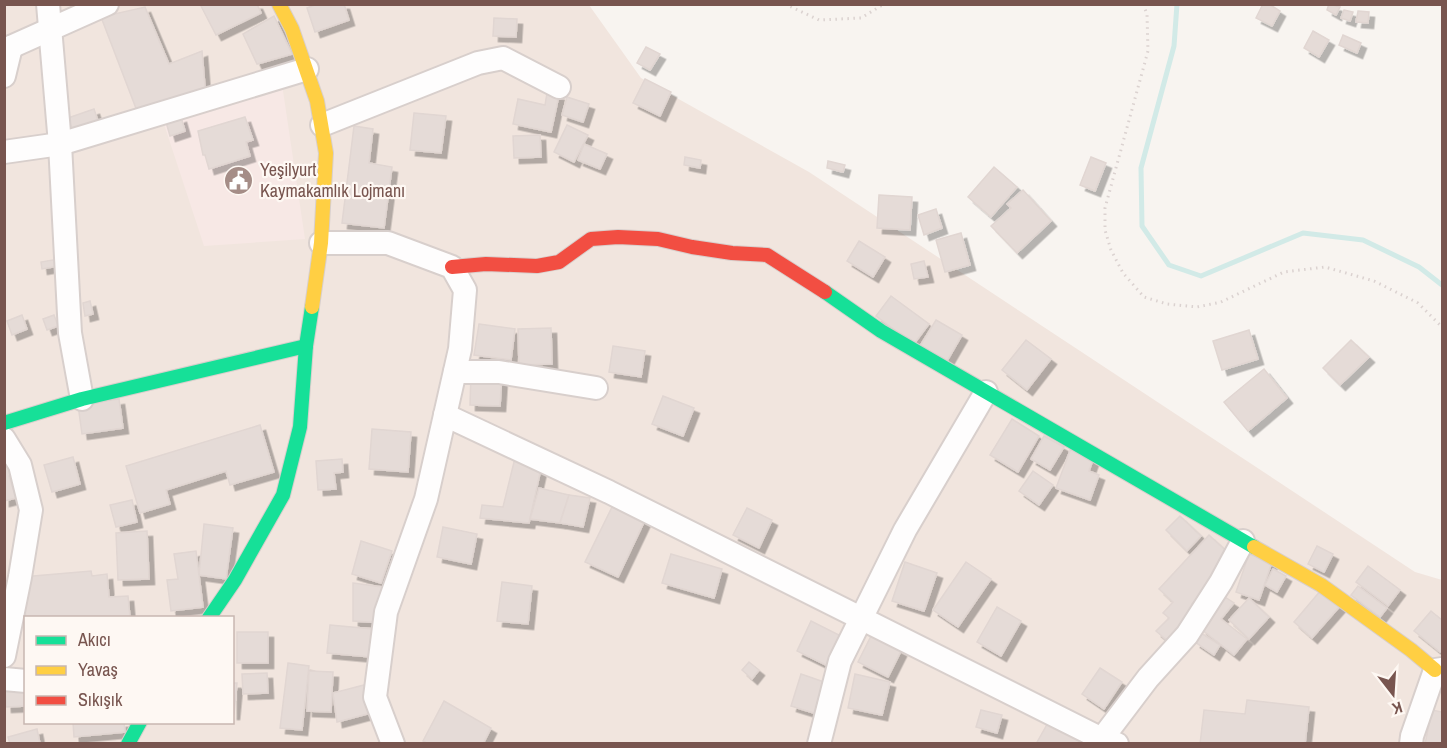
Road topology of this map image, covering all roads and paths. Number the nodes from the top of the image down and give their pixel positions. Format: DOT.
graph roads {
  1 [pos="48,4"];
  2 [pos="107,4"];
  3 [pos="279,4"];
  4 [pos="785,4"];
  5 [pos="884,4"];
  6 [pos="1143,4"];
  7 [pos="50,30"];
  8 [pos="8,48"];
  9 [pos="307,69"];
  10 [pos="4,76"];
  11 [pos="559,87"];
  12 [pos="322,125"];
  13 [pos="60,144"];
  14 [pos="4,152"];
  15 [pos="321,243"];
  16 [pos="452,267"];
  17 [pos="1443,327"];
  18 [pos="306,346"];
  19 [pos="455,372"];
  20 [pos="596,388"];
  21 [pos="986,392"];
  22 [pos="82,399"];
  23 [pos="445,415"];
  24 [pos="4,423"];
  25 [pos="4,439"];
  26 [pos="1244,540"];
  27 [pos="210,616"];
  28 [pos="863,618"];
  29 [pos="4,656"];
  30 [pos="1439,669"];
  31 [pos="4,679"];
  32 [pos="24,681"];
  33 [pos="139,724"];
  34 [pos="1105,742"];
  35 [pos="128,744"];
  36 [pos="393,744"];
  37 [pos="819,744"];
  38 [pos="1411,744"];
  1 -- 7 [label="street"];
  2 -- 7 [label="street"];
  3 -- 9 [label="street"];
  4 -- 5 [label="path"];
  6 -- 17 [label="path"];
  7 -- 8 [label="street"];
  7 -- 13 [label="street"];
  8 -- 10 [label="street"];
  9 -- 12 [label="street"];
  9 -- 13 [label="street"];
  11 -- 12 [label="street"];
  12 -- 15 [label="street"];
  13 -- 14 [label="street"];
  13 -- 22 [label="street"];
  15 -- 16 [label="street"];
  15 -- 18 [label="street"];
  16 -- 19 [label="street"];
  16 -- 21 [label="street"];
  18 -- 22 [label="street"];
  18 -- 27 [label="street"];
  19 -- 20 [label="street"];
  19 -- 23 [label="street"];
  21 -- 26 [label="street"];
  21 -- 28 [label="street"];
  22 -- 24 [label="street"];
  23 -- 28 [label="street"];
  23 -- 36 [label="street"];
  25 -- 29 [label="street"];
  26 -- 30 [label="street"];
  26 -- 34 [label="street"];
  28 -- 34 [label="street"];
  28 -- 37 [label="street"];
  30 -- 38 [label="street"];
  31 -- 32 [label="street"];
  33 -- 35 [label="street"];
}
